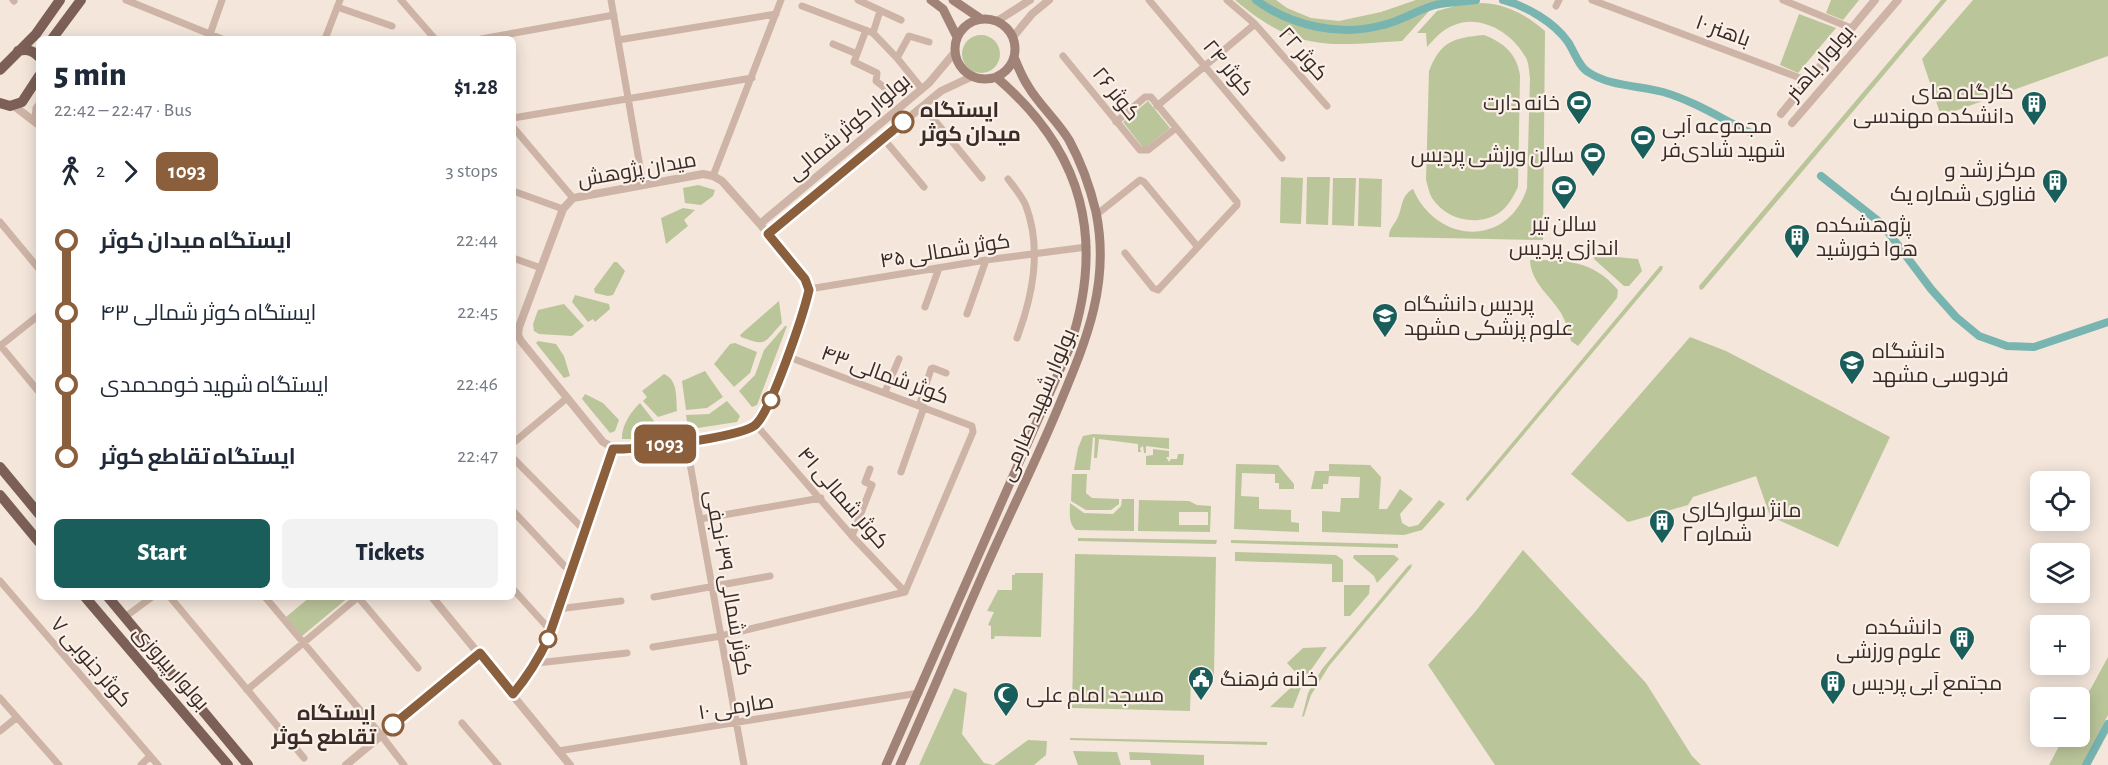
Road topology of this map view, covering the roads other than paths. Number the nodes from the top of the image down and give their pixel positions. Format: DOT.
graph roads {
  1 [pos="60,0"];
  2 [pos="81,0"];
  3 [pos="222,0"];
  4 [pos="401,0"];
  5 [pos="611,0"];
  6 [pos="781,0"];
  7 [pos="858,0"];
  8 [pos="931,0"];
  9 [pos="953,0"];
  10 [pos="1030,0"];
  11 [pos="1049,0"];
  12 [pos="1149,0"];
  13 [pos="1227,0"];
  14 [pos="1592,0"];
  15 [pos="1783,0"];
  16 [pos="1875,0"];
  17 [pos="1898,0"];
  18 [pos="128,1"];
  19 [pos="338,4"];
  20 [pos="802,6"];
  21 [pos="880,11"];
  22 [pos="776,14"];
  23 [pos="614,15"];
  24 [pos="981,19"];
  25 [pos="901,21"];
  26 [pos="997,21"];
  27 [pos="1255,24"];
  28 [pos="393,26"];
  29 [pos="1851,28"];
  30 [pos="869,32"];
  31 [pos="54,36"];
  32 [pos="207,36"];
  33 [pos="209,36"];
  34 [pos="326,36"];
  35 [pos="432,36"];
  36 [pos="498,36"];
  37 [pos="957,37"];
  38 [pos="1013,37"];
  39 [pos="618,40"];
  40 [pos="929,42"];
  41 [pos="833,44"];
  42 [pos="18,51"];
  43 [pos="955,52"];
  44 [pos="36,54"];
  45 [pos="856,54"];
  46 [pos="1063,56"];
  47 [pos="1014,57"];
  48 [pos="897,58"];
  49 [pos="1,66"];
  50 [pos="1205,66"];
  51 [pos="974,76"];
  52 [pos="996,76"];
  53 [pos="752,78"];
  54 [pos="36,81"];
  55 [pos="1808,81"];
  56 [pos="922,89"];
  57 [pos="894,95"];
  58 [pos="628,99"];
  59 [pos="8,105"];
  60 [pos="923,106"];
  61 [pos="1157,106"];
  62 [pos="1327,106"];
  63 [pos="0,114"];
  64 [pos="516,118"];
  65 [pos="36,121"];
  66 [pos="1116,122"];
  67 [pos="1176,128"];
  68 [pos="516,130"];
  69 [pos="516,135"];
  70 [pos="522,137"];
  71 [pos="884,138"];
  72 [pos="1282,158"];
  73 [pos="713,176"];
  74 [pos="982,178"];
  75 [pos="1008,179"];
  76 [pos="643,184"];
  77 [pos="924,187"];
  78 [pos="516,192"];
  79 [pos="573,198"];
  80 [pos="563,210"];
  81 [pos="1096,215"];
  82 [pos="0,222"];
  83 [pos="760,224"];
  84 [pos="768,234"];
  85 [pos="1197,246"];
  86 [pos="1087,247"];
  87 [pos="1125,253"];
  88 [pos="1036,255"];
  89 [pos="516,259"];
  90 [pos="986,260"];
  91 [pos="36,265"];
  92 [pos="541,268"];
  93 [pos="939,268"];
  94 [pos="809,290"];
  95 [pos="925,308"];
  96 [pos="967,314"];
  97 [pos="36,317"];
  98 [pos="516,338"];
  99 [pos="1017,338"];
  100 [pos="0,345"];
  101 [pos="786,356"];
  102 [pos="899,359"];
  103 [pos="946,373"];
  104 [pos="36,388"];
  105 [pos="885,392"];
  106 [pos="567,398"];
  107 [pos="922,406"];
  108 [pos="756,425"];
  109 [pos="1035,430"];
  110 [pos="1047,434"];
  111 [pos="516,440"];
  112 [pos="686,441"];
  113 [pos="613,449"];
  114 [pos="516,461"];
  115 [pos="0,467"];
  116 [pos="870,469"];
  117 [pos="901,472"];
  118 [pos="0,495"];
  119 [pos="821,498"];
  120 [pos="36,510"];
  121 [pos="516,514"];
  122 [pos="700,519"];
  123 [pos="586,532"];
  124 [pos="852,536"];
  125 [pos="36,538"];
  126 [pos="571,573"];
  127 [pos="770,576"];
  128 [pos="0,581"];
  129 [pos="712,586"];
  130 [pos="905,592"];
  131 [pos="516,593"];
  132 [pos="654,597"];
  133 [pos="88,600"];
  134 [pos="111,600"];
  135 [pos="148,600"];
  136 [pos="172,600"];
  137 [pos="267,600"];
  138 [pos="354,600"];
  139 [pos="361,600"];
  140 [pos="435,600"];
  141 [pos="621,601"];
  142 [pos="558,609"];
  143 [pos="125,617"];
  144 [pos="550,631"];
  145 [pos="721,636"];
  146 [pos="303,643"];
  147 [pos="653,647"];
  148 [pos="480,653"];
  149 [pos="627,653"];
  150 [pos="537,663"];
  151 [pos="418,668"];
  152 [pos="247,690"];
  153 [pos="919,693"];
  154 [pos="513,694"];
  155 [pos="0,698"];
  156 [pos="16,718"];
  157 [pos="462,723"];
  158 [pos="736,723"];
  159 [pos="0,731"];
  160 [pos="381,735"];
  161 [pos="558,751"];
  162 [pos="150,756"];
  163 [pos="304,758"];
  164 [pos="59,765"];
  165 [pos="141,765"];
  166 [pos="158,765"];
  167 [pos="228,765"];
  168 [pos="248,765"];
  169 [pos="346,765"];
  170 [pos="404,765"];
  171 [pos="498,765"];
  172 [pos="570,765"];
  173 [pos="744,765"];
  174 [pos="886,765"];
  175 [pos="900,765"];
  1 -- 42 [label="main road"];
  2 -- 31 [label="main road"];
  3 -- 33 [label="street"];
  4 -- 35 [label="street"];
  5 -- 23 [label="street"];
  6 -- 22 [label="street"];
  7 -- 21 [label="street"];
  8 -- 37 [label="main road"];
  9 -- 24 [label="main road"];
  10 -- 26 [label="street"];
  11 -- 38 [label="street"];
  12 -- 50 [label="street, کوثر ۲۴"];
  13 -- 27 [label="street, کوثر ۲۲"];
  14 -- 55 [label="street, باهنر ۱۰"];
  15 -- 29 [label="street"];
  16 -- 29 [label="street, بولوار باهنر"];
  17 -- 55 [label="street, بولوار باهنر"];
  18 -- 32 [label="street"];
  19 -- 28 [label="street"];
  19 -- 34 [label="street"];
  20 -- 30 [label="street"];
  21 -- 25 [label="street"];
  21 -- 30 [label="street"];
  22 -- 39 [label="street"];
  22 -- 53 [label="street"];
  23 -- 36 [label="street"];
  23 -- 39 [label="street"];
  24 -- 26 [label="main road"];
  24 -- 37 [label="main road"];
  26 -- 38 [label="main road"];
  27 -- 50 [label="street"];
  27 -- 62 [label="street, کوثر ۲۲"];
  29 -- 55 [label="street, بولوار باهنر"];
  30 -- 45 [label="street"];
  30 -- 48 [label="street"];
  37 -- 43 [label="main road"];
  38 -- 47 [label="main road"];
  39 -- 58 [label="street"];
  40 -- 48 [label="street"];
  41 -- 45 [label="street"];
  42 -- 44 [label="main road"];
  42 -- 49 [label="main road"];
  43 -- 51 [label="main road"];
  43 -- 56 [label="street, بولوار کوثر شمالی"];
  45 -- 57 [label="street"];
  46 -- 66 [label="street, کوثر ۲۶"];
  47 -- 52 [label="main road"];
  47 -- 81 [label="main road, بولوار شهید صارمی"];
  48 -- 56 [label="street"];
  50 -- 61 [label="street"];
  50 -- 72 [label="street, کوثر ۲۴"];
  51 -- 52 [label="main road"];
  51 -- 60 [label="street, بولوار کوثر شمالی"];
  52 -- 86 [label="main road, بولوار شهید صارمی"];
  53 -- 58 [label="street"];
  53 -- 73 [label="street"];
  54 -- 59 [label="main road"];
  56 -- 83 [label="street, بولوار کوثر شمالی"];
  58 -- 64 [label="street"];
  58 -- 76 [label="street"];
  59 -- 63 [label="main road"];
  59 -- 65 [label="street"];
  60 -- 71 [label="street, بولوار کوثر شمالی"];
  60 -- 74 [label="street"];
  61 -- 66 [label="street"];
  61 -- 67 [label="street"];
  66 -- 67 [label="street, کوثر ۲۶"];
  67 -- 85 [label="street"];
  68 -- 70 [label="street"];
  69 -- 70 [label="street"];
  70 -- 79 [label="street"];
  71 -- 77 [label="street"];
  71 -- 84 [label="street, بولوار کوثر شمالی"];
  73 -- 76 [label="street, میدان پژوهش"];
  73 -- 83 [label="street, میدان پژوهش"];
  75 -- 88 [label="street"];
  76 -- 79 [label="street, میدان پژوهش"];
  78 -- 80 [label="street"];
  79 -- 80 [label="street, میدان پژوهش"];
  80 -- 92 [label="street, میدان پژوهش"];
  81 -- 85 [label="street"];
  81 -- 110 [label="main road, بولوار شهید صارمی"];
  82 -- 91 [label="street"];
  83 -- 84 [label="street, میدان پژوهش"];
  84 -- 94 [label="street, میدان پژوهش"];
  85 -- 87 [label="street"];
  86 -- 88 [label="street, کوثر شمالی ۴۵"];
  86 -- 109 [label="main road, بولوار شهید صارمی"];
  88 -- 90 [label="street, کوثر شمالی ۴۵"];
  88 -- 99 [label="street"];
  89 -- 92 [label="street"];
  90 -- 93 [label="street, کوثر شمالی ۴۵"];
  90 -- 96 [label="street"];
  92 -- 98 [label="street, میدان پژوهش"];
  93 -- 94 [label="street, کوثر شمالی ۴۵"];
  93 -- 95 [label="street"];
  94 -- 101 [label="street"];
  97 -- 100 [label="street"];
  98 -- 106 [label="street, میدان پژوهش"];
  100 -- 104 [label="street"];
  101 -- 105 [label="street, کوثر شمالی ۴۳"];
  101 -- 108 [label="street"];
  102 -- 105 [label="street"];
  103 -- 107 [label="street"];
  105 -- 107 [label="street, کوثر شمالی ۴۳"];
  106 -- 111 [label="street"];
  106 -- 113 [label="street, میدان پژوهش"];
  107 -- 117 [label="street"];
  107 -- 130 [label="street, کوثر شمالی ۴۳"];
  108 -- 112 [label="street"];
  108 -- 119 [label="street, کوثر شمالی ۴۱"];
  109 -- 110 [label="main road"];
  109 -- 153 [label="main road, بولوار شهید صارمی"];
  110 -- 175 [label="main road, بولوار شهید صارمی"];
  112 -- 113 [label="street"];
  112 -- 122 [label="street, کوثر شمالی ۳۹-نجفی"];
  113 -- 123 [label="street"];
  114 -- 123 [label="street"];
  115 -- 120 [label="main road"];
  116 -- 124 [label="street"];
  118 -- 125 [label="main road"];
  119 -- 122 [label="street"];
  119 -- 124 [label="street, کوثر شمالی ۴۱"];
  121 -- 126 [label="street"];
  122 -- 129 [label="street, کوثر شمالی ۳۹-نجفی"];
  123 -- 126 [label="street"];
  124 -- 130 [label="street, کوثر شمالی ۴۱"];
  126 -- 142 [label="street"];
  127 -- 129 [label="street"];
  128 -- 162 [label="street, کوثر جنوبی ۷"];
  129 -- 132 [label="street"];
  129 -- 145 [label="street, کوثر شمالی ۳۹-نجفی"];
  130 -- 145 [label="street"];
  131 -- 144 [label="street"];
  133 -- 167 [label="main road, بولوار پیروزی"];
  134 -- 143 [label="main road, بولوار پیروزی"];
  135 -- 143 [label="street"];
  136 -- 152 [label="street"];
  137 -- 146 [label="street"];
  138 -- 146 [label="street"];
  139 -- 151 [label="street"];
  140 -- 148 [label="street"];
  141 -- 142 [label="street"];
  142 -- 144 [label="street"];
  143 -- 168 [label="main road, بولوار پیروزی"];
  144 -- 150 [label="street"];
  145 -- 147 [label="street"];
  145 -- 158 [label="street, کوثر شمالی ۳۹-نجفی"];
  146 -- 152 [label="street"];
  146 -- 160 [label="street"];
  148 -- 154 [label="street"];
  148 -- 160 [label="street"];
  149 -- 150 [label="street"];
  150 -- 154 [label="street"];
  152 -- 163 [label="street"];
  153 -- 158 [label="street, صارمی ۱۰"];
  153 -- 174 [label="main road, بولوار شهید صارمی"];
  154 -- 161 [label="street"];
  155 -- 156 [label="street"];
  156 -- 159 [label="street"];
  156 -- 164 [label="street"];
  157 -- 171 [label="street"];
  158 -- 161 [label="street, صارمی ۱۰"];
  158 -- 173 [label="street, کوثر شمالی ۳۹-نجفی"];
  160 -- 169 [label="street"];
  160 -- 170 [label="street"];
  161 -- 172 [label="street"];
  162 -- 165 [label="street"];
  162 -- 166 [label="street, کوثر جنوبی ۷"];
}
